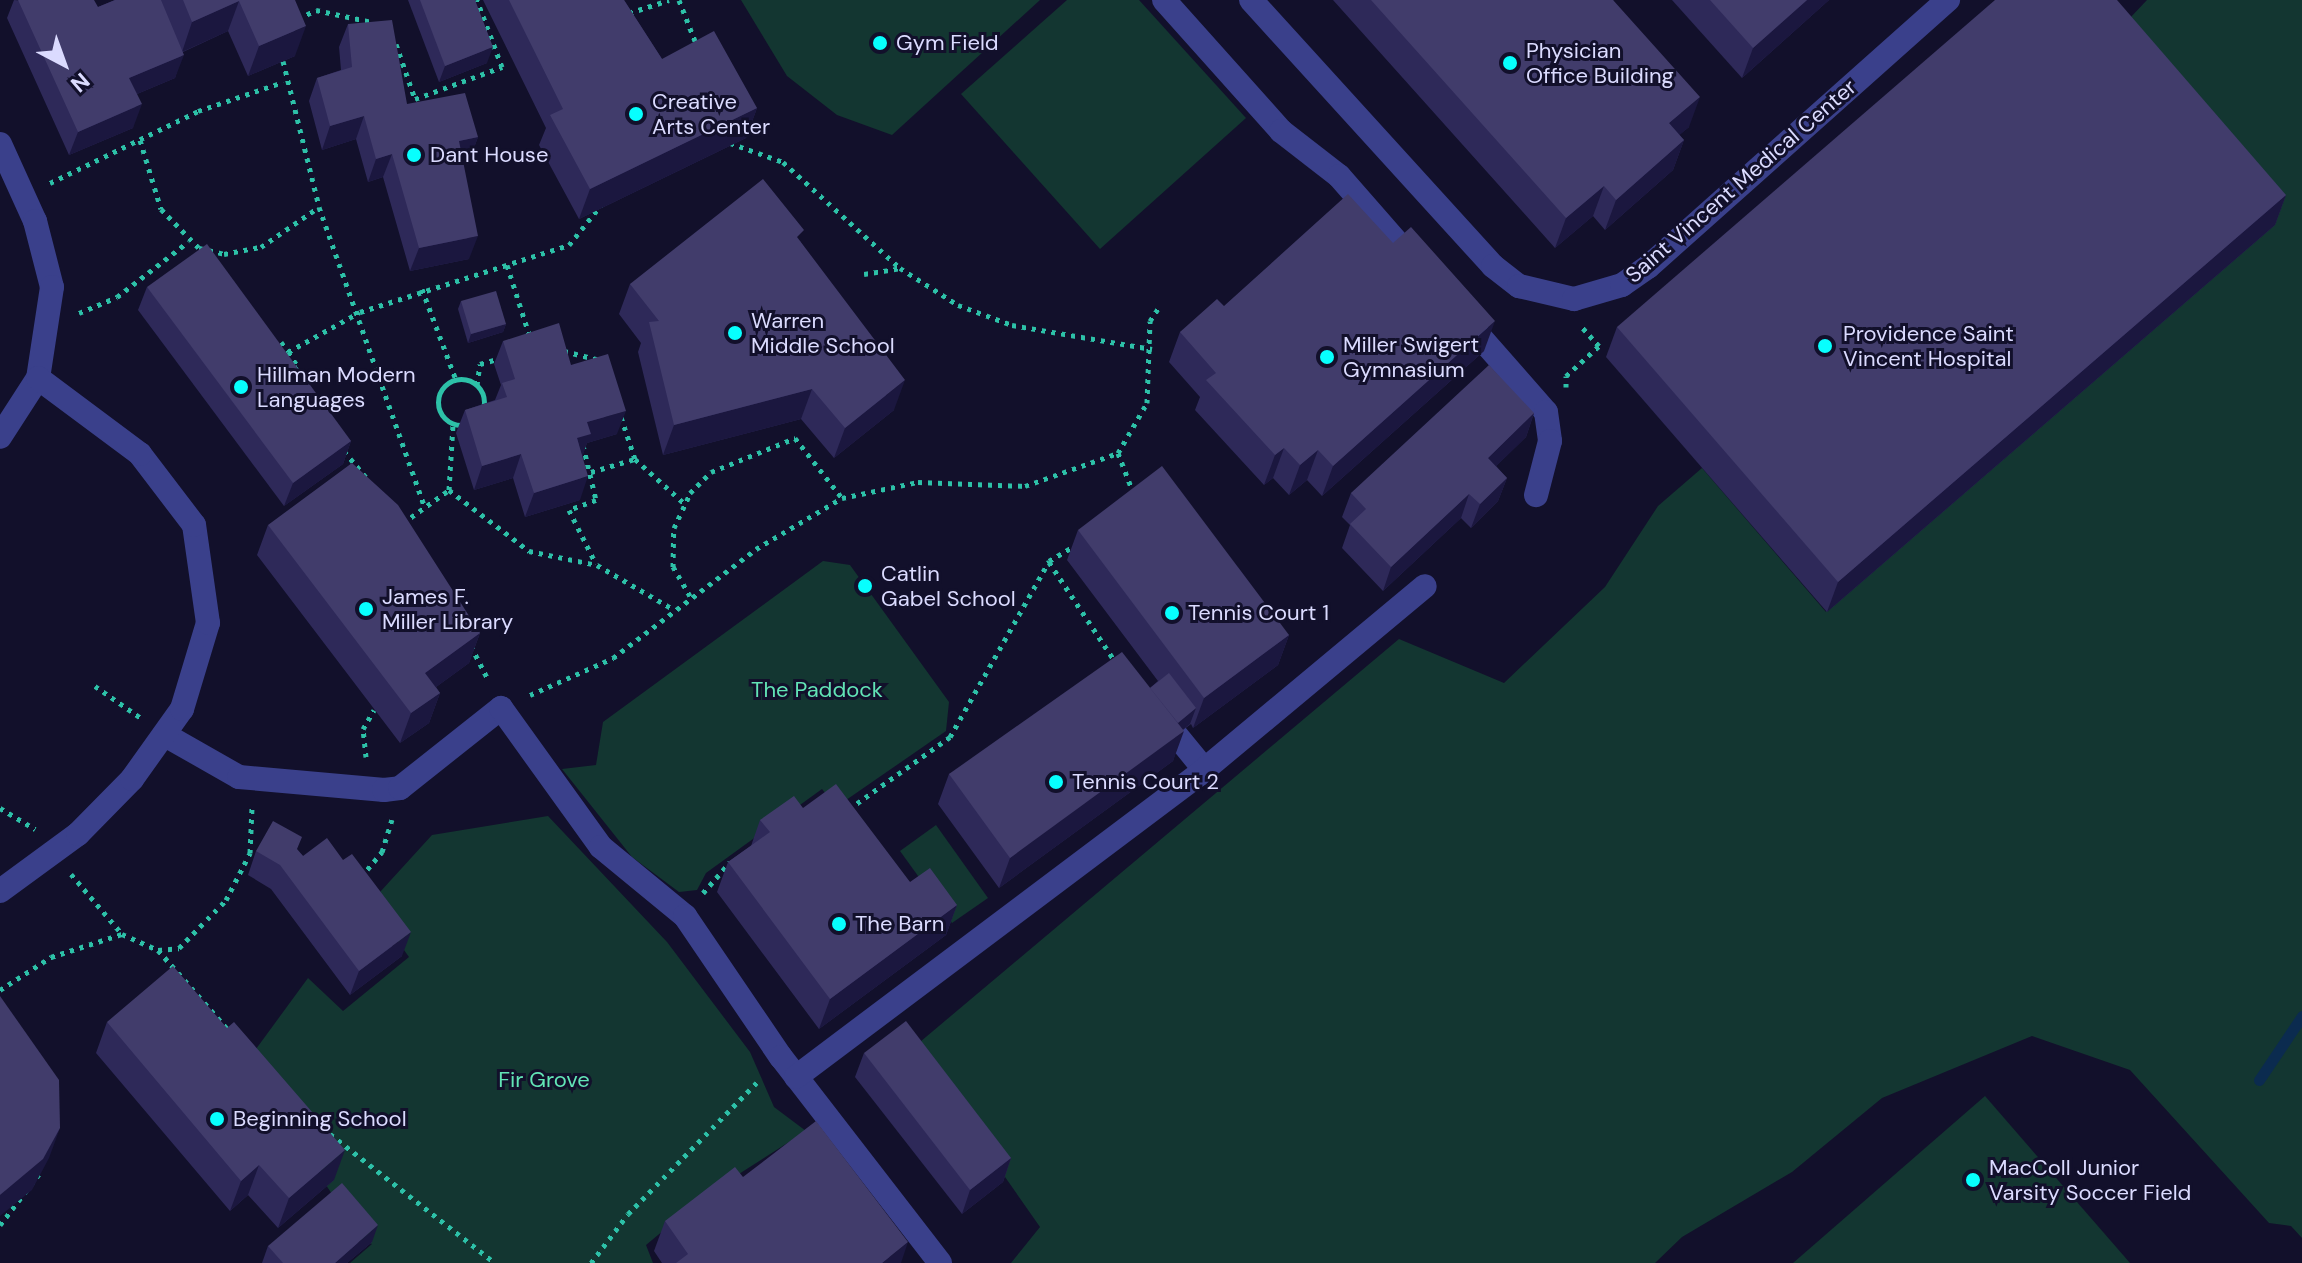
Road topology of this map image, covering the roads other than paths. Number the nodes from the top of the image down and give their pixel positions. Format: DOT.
graph roads {
  1 [pos="1164,0"];
  2 [pos="1251,0"];
  3 [pos="1948,0"];
  4 [pos="0,144"];
  5 [pos="1432,282"];
  6 [pos="1453,306"];
  7 [pos="38,378"];
  8 [pos="0,437"];
  9 [pos="1536,495"];
  10 [pos="1425,586"];
  11 [pos="165,735"];
  12 [pos="1177,736"];
  13 [pos="1204,769"];
  14 [pos="0,891"];
  15 [pos="796,1077"];
  16 [pos="940,1263"];
  1 -- 5 [label="street"];
  2 -- 3 [label="street, Saint Vincent Medical Center"];
  4 -- 7 [label="street"];
  6 -- 9 [label="street"];
  7 -- 8 [label="street"];
  7 -- 11 [label="street"];
  10 -- 13 [label="street"];
  11 -- 14 [label="street"];
  11 -- 15 [label="street"];
  12 -- 13 [label="street"];
  13 -- 15 [label="street"];
  15 -- 16 [label="street"];
}
